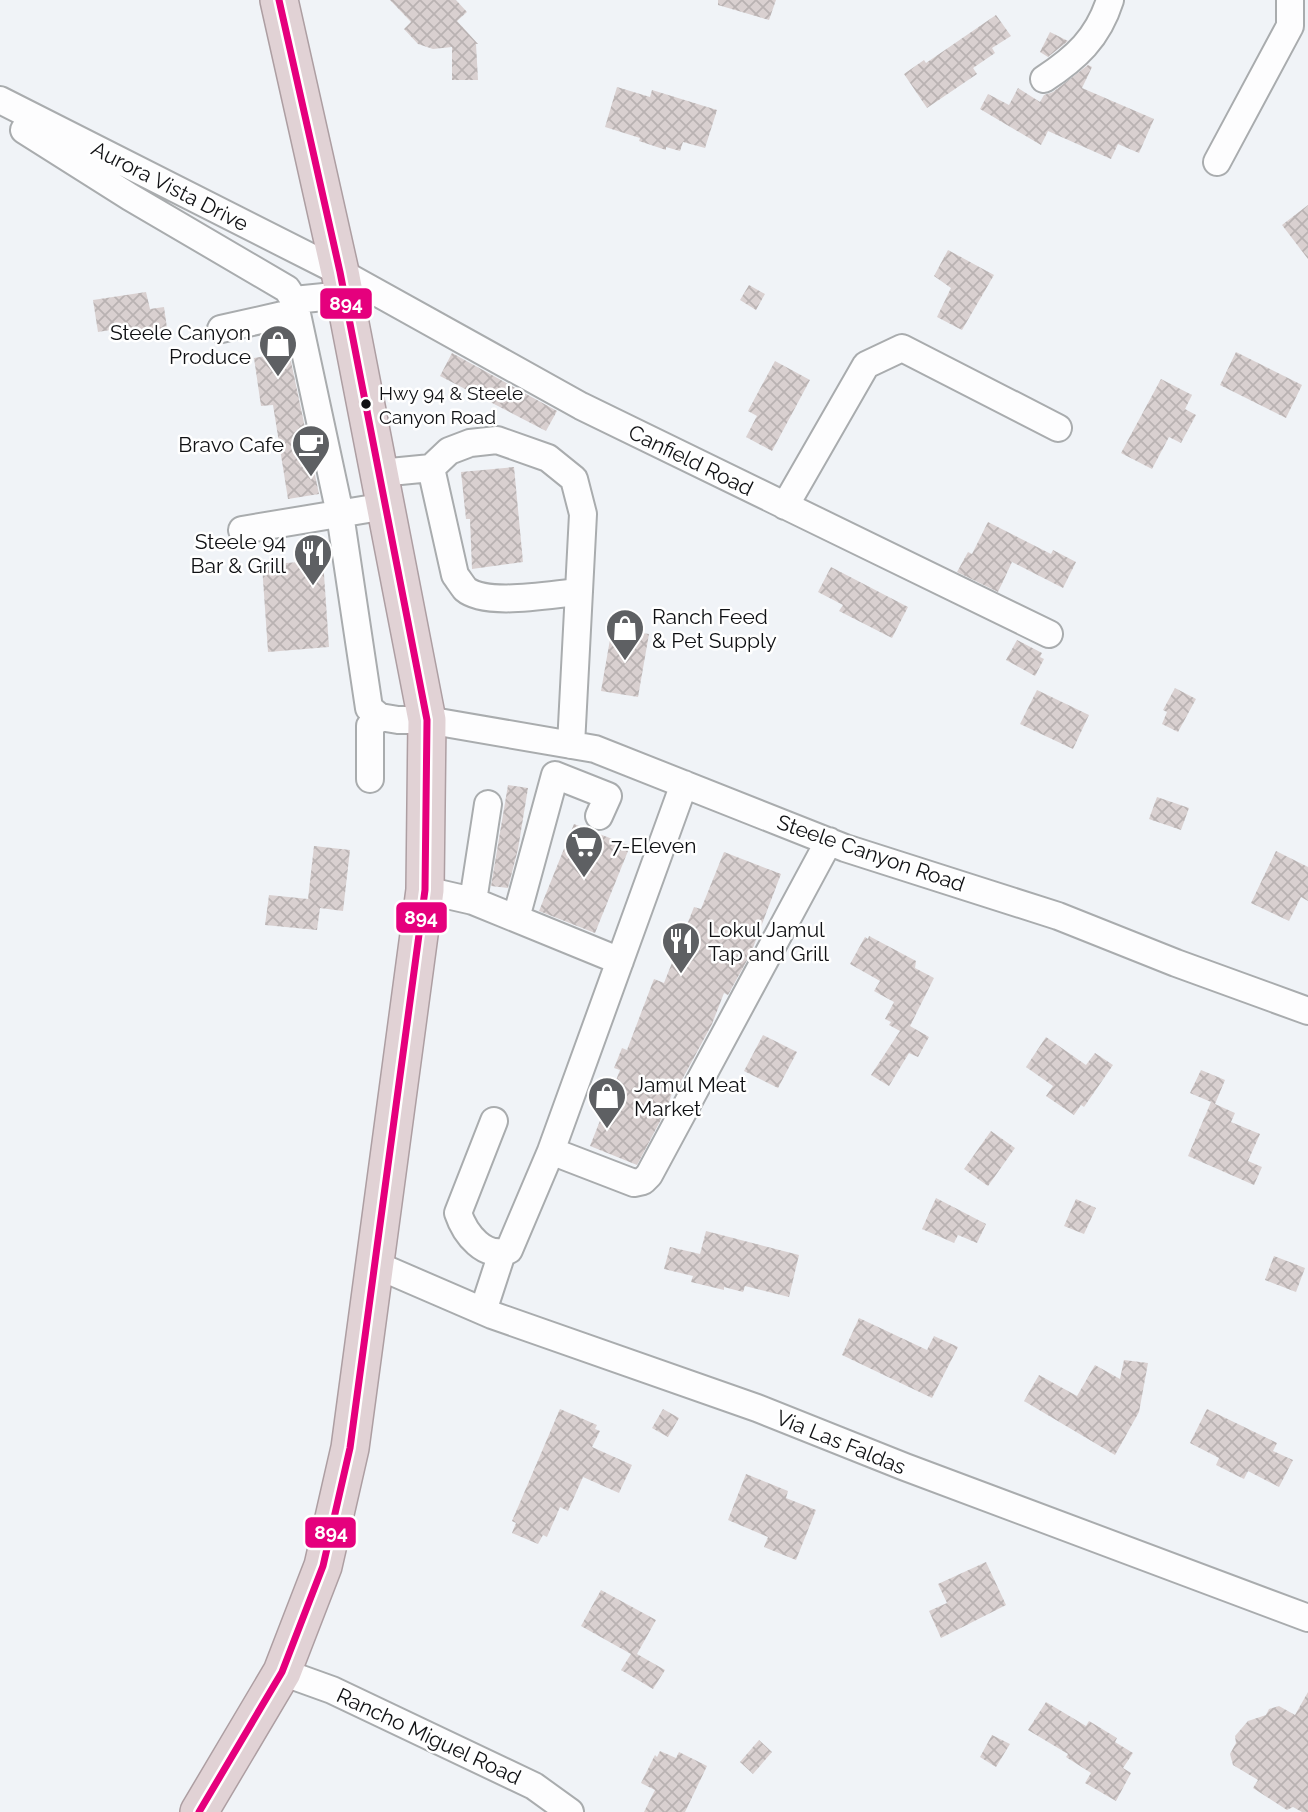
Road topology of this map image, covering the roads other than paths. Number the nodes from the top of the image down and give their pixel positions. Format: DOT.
graph roads {
  1 [pos="279,0"];
  2 [pos="1110,0"];
  3 [pos="1290,13"];
  4 [pos="1044,79"];
  5 [pos="0,100"];
  6 [pos="0,116"];
  7 [pos="1217,162"];
  8 [pos="342,283"];
  9 [pos="295,306"];
  10 [pos="221,329"];
  11 [pos="1058,428"];
  12 [pos="431,468"];
  13 [pos="383,490"];
  14 [pos="785,506"];
  15 [pos="340,514"];
  16 [pos="242,530"];
  17 [pos="579,592"];
  18 [pos="1049,634"];
  19 [pos="380,717"];
  20 [pos="427,720"];
  21 [pos="571,745"];
  22 [pos="370,779"];
  23 [pos="684,784"];
  24 [pos="488,804"];
  25 [pos="599,816"];
  26 [pos="829,841"];
  27 [pos="425,890"];
  28 [pos="472,901"];
  29 [pos="516,918"];
  30 [pos="620,961"];
  31 [pos="1308,1011"];
  32 [pos="494,1121"];
  33 [pos="551,1151"];
  34 [pos="502,1253"];
  35 [pos="374,1264"];
  36 [pos="482,1311"];
  37 [pos="1308,1619"];
  38 [pos="282,1672"];
  39 [pos="199,1812"];
  40 [pos="570,1812"];
  1 -- 8 [label="highway"];
  2 -- 4 [label="street"];
  3 -- 7 [label="street"];
  5 -- 8 [label="street, Aurora Vista Drive"];
  6 -- 9 [label="street"];
  8 -- 9 [label="street"];
  8 -- 13 [label="highway"];
  8 -- 14 [label="street, Canfield Road"];
  9 -- 10 [label="street"];
  9 -- 15 [label="street"];
  11 -- 14 [label="street"];
  12 -- 13 [label="street"];
  12 -- 17 [label="street"];
  12 -- 17 [label="street"];
  13 -- 15 [label="street"];
  13 -- 20 [label="highway"];
  14 -- 18 [label="street, Canfield Road"];
  15 -- 16 [label="street"];
  15 -- 19 [label="street"];
  17 -- 21 [label="street"];
  19 -- 20 [label="street, Steele Canyon Road"];
  19 -- 22 [label="street"];
  20 -- 21 [label="street, Steele Canyon Road"];
  20 -- 27 [label="highway"];
  21 -- 23 [label="street, Steele Canyon Road"];
  23 -- 26 [label="street, Steele Canyon Road"];
  23 -- 30 [label="street"];
  24 -- 28 [label="street"];
  25 -- 29 [label="street"];
  26 -- 31 [label="street, Steele Canyon Road"];
  26 -- 33 [label="street"];
  27 -- 28 [label="street"];
  27 -- 35 [label="highway"];
  28 -- 29 [label="street"];
  29 -- 30 [label="street"];
  30 -- 33 [label="street"];
  32 -- 34 [label="street"];
  33 -- 34 [label="street"];
  34 -- 36 [label="street"];
  35 -- 36 [label="street, Via Las Faldas"];
  35 -- 38 [label="highway"];
  36 -- 37 [label="street, Via Las Faldas"];
  38 -- 39 [label="highway"];
  38 -- 40 [label="street, Rancho Miguel Road"];
}
